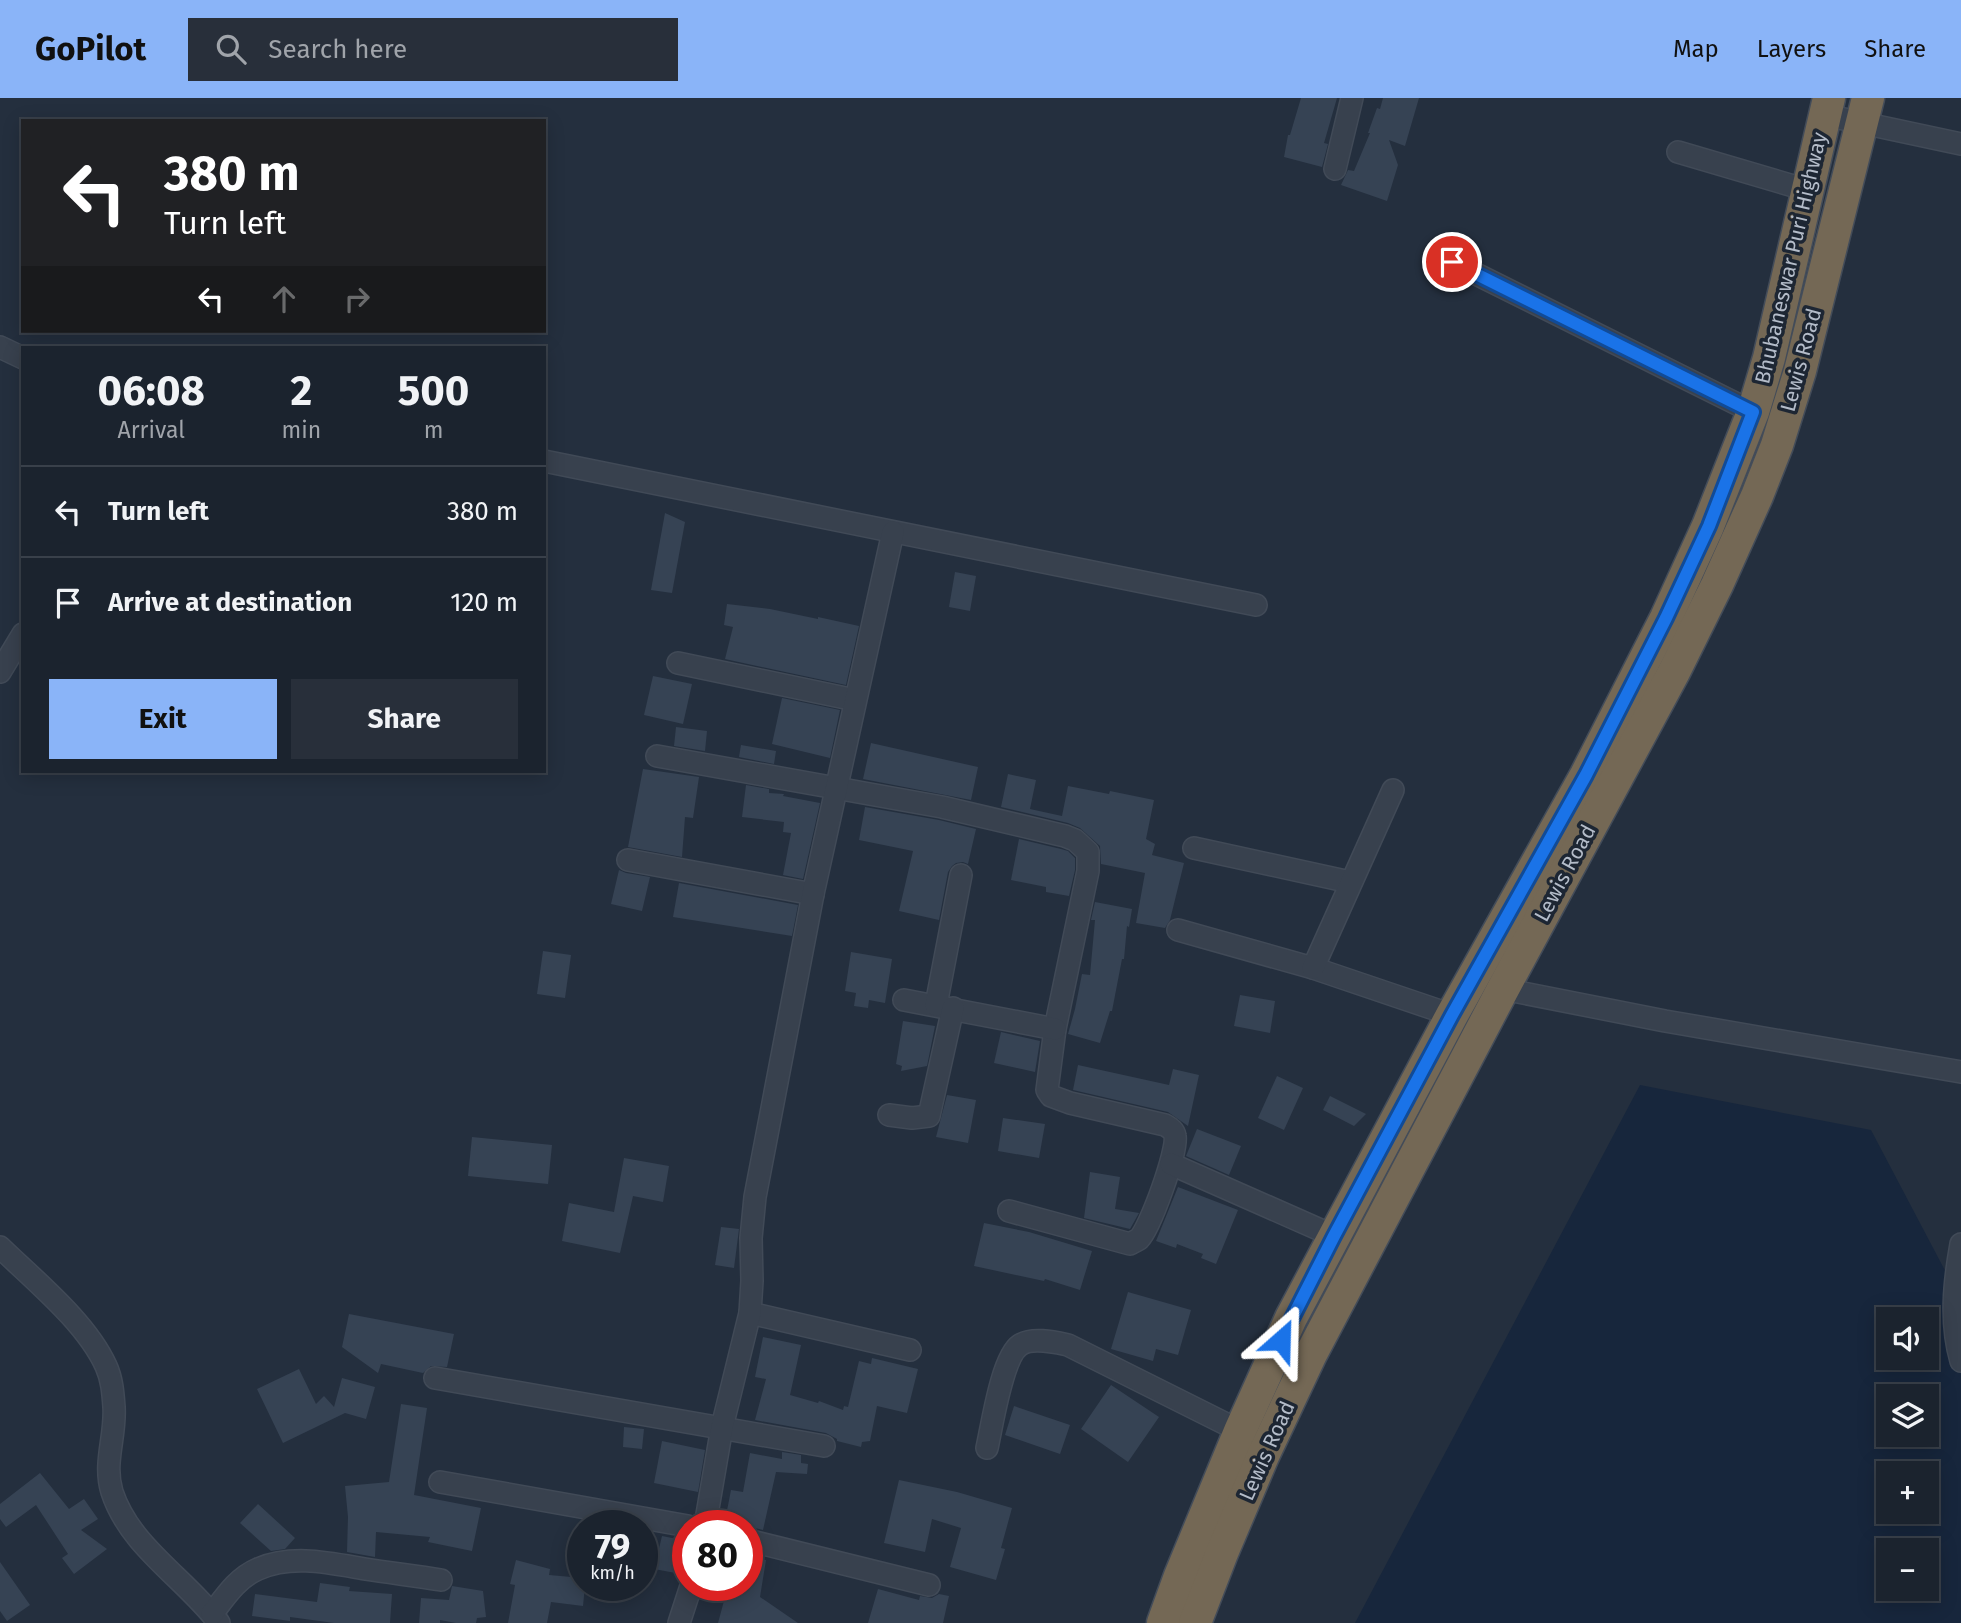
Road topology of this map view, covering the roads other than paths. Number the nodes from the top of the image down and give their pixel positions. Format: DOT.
graph roads {
  1 [pos="1352,98"];
  2 [pos="1827,107"];
  3 [pos="1865,111"];
  4 [pos="1961,144"];
  5 [pos="1678,152"];
  6 [pos="1335,169"];
  7 [pos="1807,190"];
  8 [pos="1452,262"];
  9 [pos="0,347"];
  10 [pos="21,357"];
  11 [pos="1753,412"];
  12 [pos="546,461"];
  13 [pos="893,532"];
  14 [pos="1256,605"];
  15 [pos="21,637"];
  16 [pos="678,663"];
  17 [pos="0,672"];
  18 [pos="855,700"];
  19 [pos="657,756"];
  20 [pos="838,789"];
  21 [pos="1393,790"];
  22 [pos="1194,848"];
  23 [pos="628,860"];
  24 [pos="961,876"];
  25 [pos="1350,881"];
  26 [pos="813,894"];
  27 [pos="1178,930"];
  28 [pos="1313,968"];
  29 [pos="1503,989"];
  30 [pos="905,1000"];
  31 [pos="944,1007"];
  32 [pos="1452,1015"];
  33 [pos="1055,1029"];
  34 [pos="1961,1072"];
  35 [pos="889,1115"];
  36 [pos="1171,1164"];
  37 [pos="1009,1211"];
  38 [pos="1334,1236"];
  39 [pos="1961,1244"];
  40 [pos="0,1247"];
  41 [pos="750,1313"];
  42 [pos="910,1350"];
  43 [pos="1961,1362"];
  44 [pos="435,1378"];
  45 [pos="722,1427"];
  46 [pos="1240,1431"];
  47 [pos="824,1446"];
  48 [pos="987,1448"];
  49 [pos="440,1482"];
  50 [pos="708,1510"];
  51 [pos="672,1523"];
  52 [pos="763,1544"];
  53 [pos="441,1580"];
  54 [pos="929,1585"];
  55 [pos="686,1601"];
  56 [pos="215,1619"];
  57 [pos="679,1623"];
  58 [pos="1163,1623"];
  59 [pos="1195,1623"];
  1 -- 6 [label="street"];
  2 -- 3 [label="street"];
  2 -- 7 [label="highway, Bhubaneswar Puri Highway"];
  3 -- 4 [label="street"];
  3 -- 29 [label="highway, Lewis Road"];
  5 -- 7 [label="street"];
  7 -- 11 [label="highway, Bhubaneswar Puri Highway"];
  8 -- 11 [label="street"];
  9 -- 10 [label="street"];
  11 -- 32 [label="highway, Bhubaneswar Puri Highway"];
  12 -- 13 [label="street"];
  13 -- 14 [label="street"];
  13 -- 18 [label="street"];
  15 -- 17 [label="street"];
  16 -- 18 [label="street"];
  18 -- 20 [label="street"];
  19 -- 20 [label="street"];
  20 -- 26 [label="street"];
  20 -- 33 [label="street"];
  21 -- 25 [label="street"];
  22 -- 25 [label="street"];
  23 -- 26 [label="street"];
  24 -- 31 [label="street"];
  25 -- 28 [label="street"];
  26 -- 41 [label="street"];
  27 -- 28 [label="street"];
  28 -- 32 [label="street"];
  29 -- 34 [label="street"];
  29 -- 59 [label="highway, Lewis Road"];
  30 -- 31 [label="street"];
  31 -- 33 [label="street"];
  31 -- 35 [label="street"];
  32 -- 38 [label="highway, Bhubaneswar Puri Highway"];
  33 -- 36 [label="street"];
  36 -- 37 [label="street"];
  36 -- 38 [label="street"];
  38 -- 46 [label="highway, Bhubaneswar Puri Highway"];
  39 -- 43 [label="street"];
  40 -- 56 [label="street"];
  41 -- 42 [label="street"];
  41 -- 45 [label="street"];
  44 -- 45 [label="street"];
  45 -- 47 [label="street"];
  45 -- 50 [label="street"];
  46 -- 48 [label="street"];
  46 -- 58 [label="highway, Bhubaneswar Puri Highway"];
  49 -- 51 [label="street"];
  52 -- 54 [label="street"];
  53 -- 56 [label="street"];
  55 -- 57 [label="street"];
}
